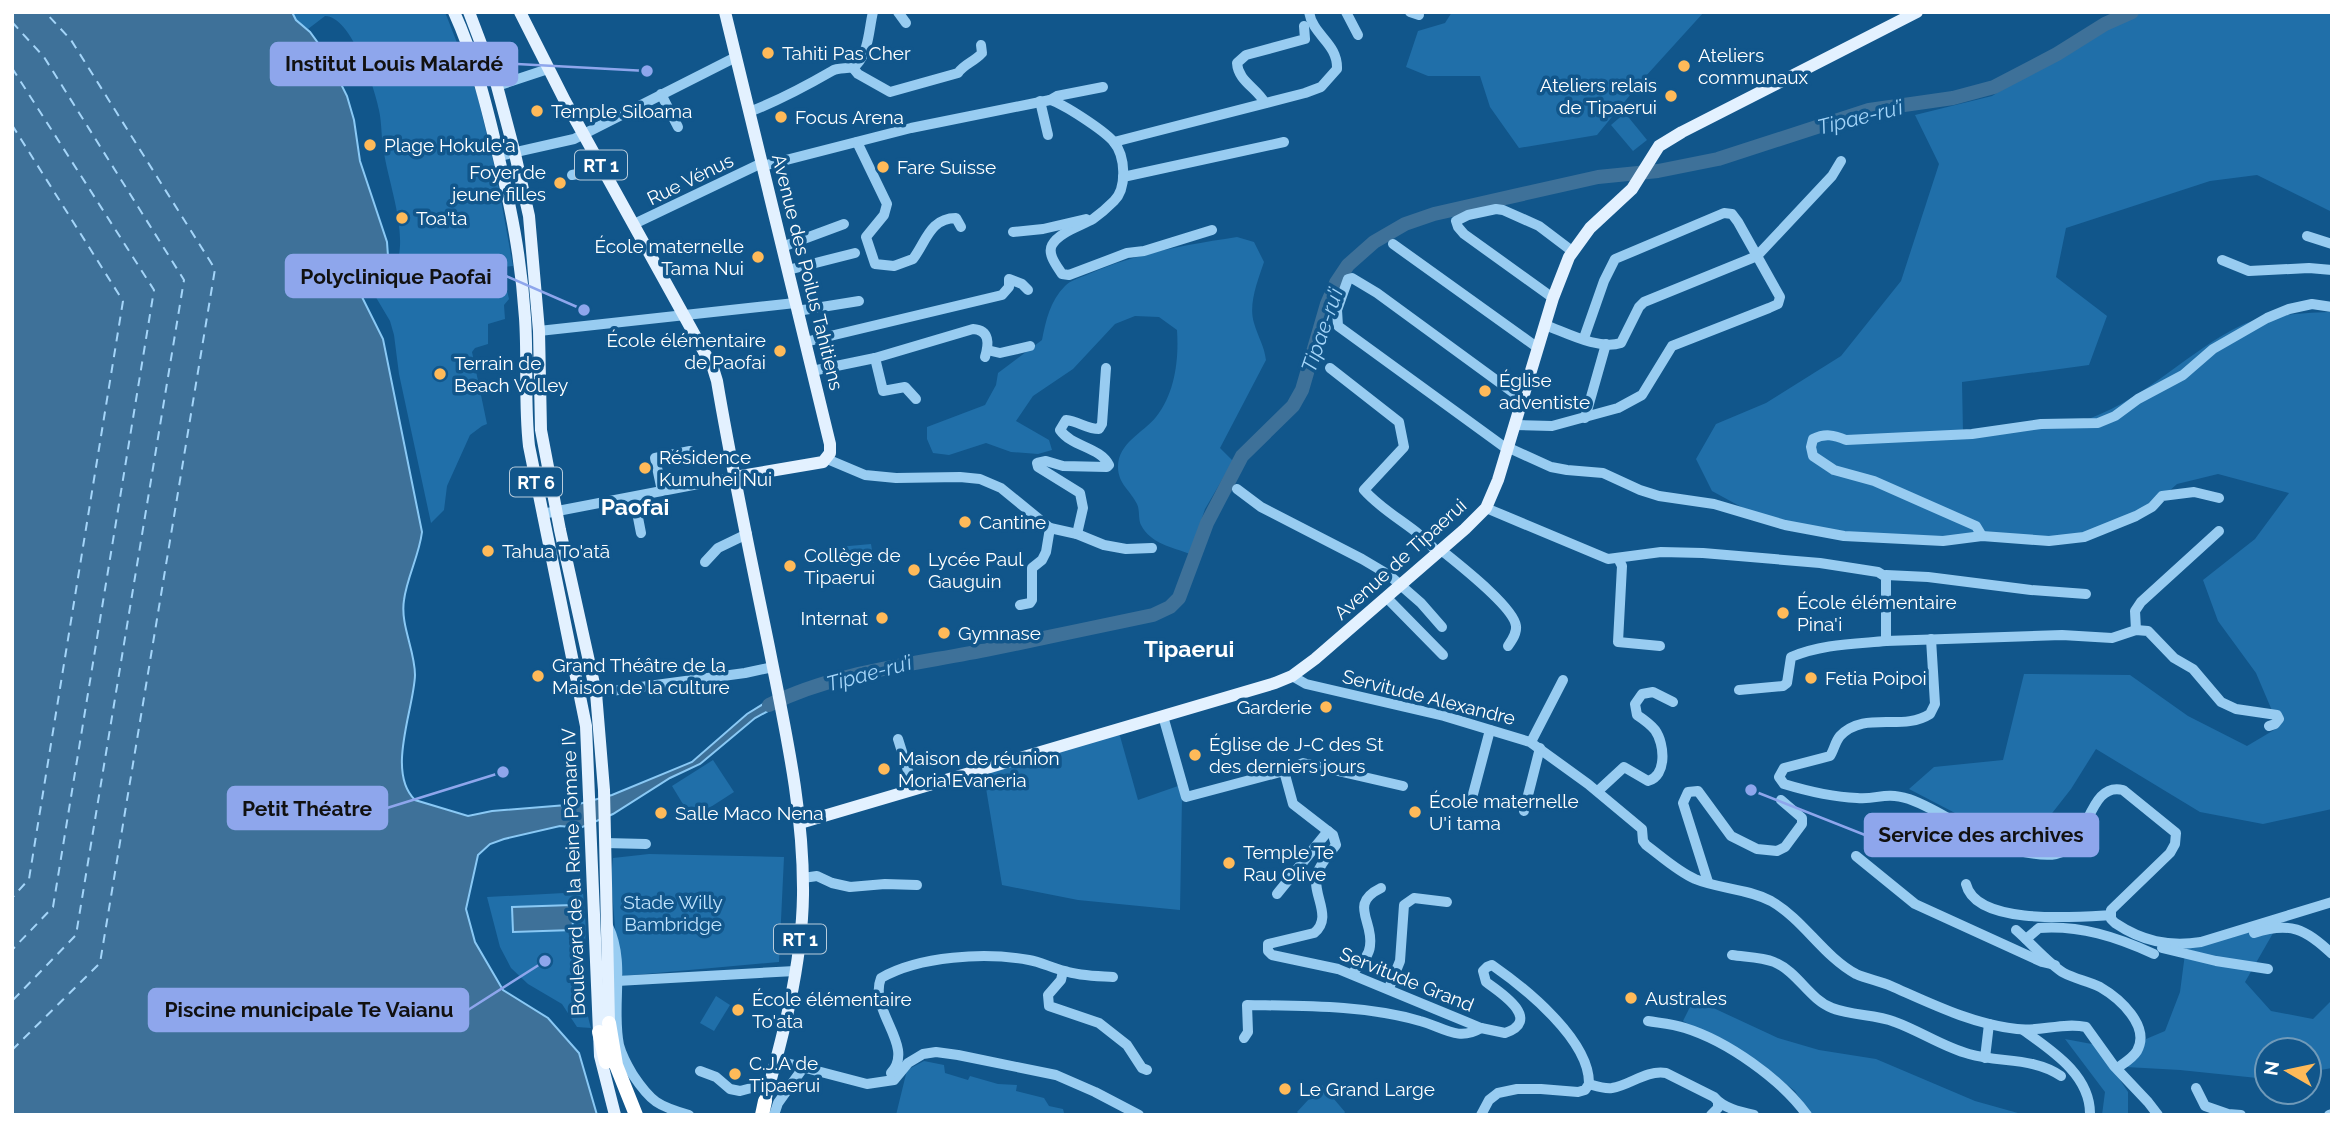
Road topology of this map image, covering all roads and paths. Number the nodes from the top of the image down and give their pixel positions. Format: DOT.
graph roads {
  1 [pos="454,12"];
  2 [pos="469,12"];
  3 [pos="520,12"];
  4 [pos="725,12"];
  5 [pos="873,12"];
  6 [pos="898,12"];
  7 [pos="1308,12"];
  8 [pos="1346,12"];
  9 [pos="1917,12"];
  10 [pos="906,23"];
  11 [pos="1304,26"];
  12 [pos="1358,35"];
  13 [pos="981,45"];
  14 [pos="736,57"];
  15 [pos="853,68"];
  16 [pos="548,69"];
  17 [pos="497,86"];
  18 [pos="1103,87"];
  19 [pos="661,94"];
  20 [pos="1045,100"];
  21 [pos="1265,103"];
  22 [pos="749,111"];
  23 [pos="678,127"];
  24 [pos="583,134"];
  25 [pos="1048,135"];
  26 [pos="857,142"];
  27 [pos="1284,142"];
  28 [pos="1111,144"];
  29 [pos="515,152"];
  30 [pos="499,156"];
  31 [pos="1840,161"];
  32 [pos="762,165"];
  33 [pos="603,169"];
  34 [pos="572,175"];
  35 [pos="1123,177"];
  36 [pos="1102,212"];
  37 [pos="844,224"];
  38 [pos="634,225"];
  39 [pos="961,228"];
  40 [pos="1212,230"];
  41 [pos="1013,232"];
  42 [pos="2307,236"];
  43 [pos="1393,243"];
  44 [pos="2332,244"];
  45 [pos="782,247"];
  46 [pos="1572,251"];
  47 [pos="855,253"];
  48 [pos="1756,256"];
  49 [pos="2222,260"];
  50 [pos="788,270"];
  51 [pos="2332,270"];
  52 [pos="1028,290"];
  53 [pos="1553,298"];
  54 [pos="859,301"];
  55 [pos="796,307"];
  56 [pos="2332,307"];
  57 [pos="684,316"];
  58 [pos="1545,325"];
  59 [pos="539,331"];
  60 [pos="1584,338"];
  61 [pos="805,342"];
  62 [pos="1606,344"];
  63 [pos="1030,346"];
  64 [pos="1538,348"];
  65 [pos="876,358"];
  66 [pos="1106,368"];
  67 [pos="1330,368"];
  68 [pos="812,372"];
  69 [pos="916,399"];
  70 [pos="1522,399"];
  71 [pos="1585,418"];
  72 [pos="1514,425"];
  73 [pos="1507,448"];
  74 [pos="690,451"];
  75 [pos="827,459"];
  76 [pos="735,477"];
  77 [pos="1237,489"];
  78 [pos="662,491"];
  79 [pos="634,497"];
  80 [pos="2219,498"];
  81 [pos="1486,508"];
  82 [pos="557,512"];
  83 [pos="542,514"];
  84 [pos="1050,528"];
  85 [pos="2219,531"];
  86 [pos="641,533"];
  87 [pos="747,534"];
  88 [pos="1077,534"];
  89 [pos="1982,536"];
  90 [pos="1152,548"];
  91 [pos="1439,552"];
  92 [pos="1618,558"];
  93 [pos="705,562"];
  94 [pos="1886,575"];
  95 [pos="1401,587"];
  96 [pos="2086,594"];
  97 [pos="1387,598"];
  98 [pos="1020,605"];
  99 [pos="1442,627"];
  100 [pos="2136,630"];
  101 [pos="1931,639"];
  102 [pos="1886,641"];
  103 [pos="1508,646"];
  104 [pos="1660,646"];
  105 [pos="1443,655"];
  106 [pos="773,667"];
  107 [pos="1292,676"];
  108 [pos="1563,680"];
  109 [pos="1739,690"];
  110 [pos="596,693"];
  111 [pos="1673,702"];
  112 [pos="1163,716"];
  113 [pos="2269,726"];
  114 [pos="1490,730"];
  115 [pos="898,738"];
  116 [pos="1536,745"];
  117 [pos="1284,771"];
  118 [pos="1403,786"];
  119 [pos="914,790"];
  120 [pos="1598,791"];
  121 [pos="1472,798"];
  122 [pos="1781,800"];
  123 [pos="1524,811"];
  124 [pos="800,823"];
  125 [pos="1328,831"];
  126 [pos="605,839"];
  127 [pos="646,844"];
  128 [pos="1856,856"];
  129 [pos="803,878"];
  130 [pos="1708,882"];
  131 [pos="1966,884"];
  132 [pos="916,885"];
  133 [pos="1381,888"];
  134 [pos="1277,894"];
  135 [pos="1447,902"];
  136 [pos="2332,902"];
  137 [pos="2111,915"];
  138 [pos="608,925"];
  139 [pos="2016,930"];
  140 [pos="2241,931"];
  141 [pos="2026,939"];
  142 [pos="2153,942"];
  143 [pos="2154,954"];
  144 [pos="2332,954"];
  145 [pos="1732,955"];
  146 [pos="2055,965"];
  147 [pos="2268,969"];
  148 [pos="796,971"];
  149 [pos="1063,971"];
  150 [pos="1352,974"];
  151 [pos="1113,978"];
  152 [pos="617,981"];
  153 [pos="1389,988"];
  154 [pos="1648,1021"];
  155 [pos="1989,1024"];
  156 [pos="604,1028"];
  157 [pos="1481,1028"];
  158 [pos="2022,1029"];
  159 [pos="1244,1038"];
  160 [pos="1985,1058"];
  161 [pos="775,1060"];
  162 [pos="803,1068"];
  163 [pos="2117,1068"];
  164 [pos="1147,1070"];
  165 [pos="700,1071"];
  166 [pos="2062,1076"];
  167 [pos="881,1083"];
  168 [pos="1589,1084"];
  169 [pos="2196,1088"];
  170 [pos="1718,1102"];
  171 [pos="764,1105"];
  172 [pos="615,1115"];
  173 [pos="626,1115"];
  174 [pos="636,1115"];
  175 [pos="689,1115"];
  176 [pos="775,1115"];
  177 [pos="1139,1115"];
  178 [pos="1481,1115"];
  179 [pos="1711,1115"];
  180 [pos="1754,1115"];
  181 [pos="1807,1115"];
  182 [pos="2090,1115"];
  183 [pos="2158,1115"];
  184 [pos="2241,1115"];
  1 -- 30 [label="main road, Boulevard de la Reine Pōmare IV / RT 6"];
  2 -- 17 [label="main road, Boulevard de la Reine Pōmare IV / RT 6"];
  3 -- 16 [label="main road, RT 1"];
  4 -- 14 [label="main road, Avenue des Poilus Tahitiens"];
  5 -- 15 [label="street"];
  6 -- 10 [label="street"];
  7 -- 21 [label="street"];
  8 -- 12 [label="street"];
  9 -- 46 [label="main road, Avenue de Tipaerui"];
  11 -- 21 [label="street"];
  13 -- 15 [label="street"];
  14 -- 19 [label="street"];
  14 -- 22 [label="main road, Avenue des Poilus Tahitiens"];
  15 -- 22 [label="street"];
  16 -- 17 [label="street"];
  16 -- 24 [label="main road, RT 1"];
  17 -- 29 [label="main road, Boulevard de la Reine Pōmare IV / RT 6"];
  18 -- 20 [label="street, Rue Vénus"];
  19 -- 23 [label="street"];
  19 -- 24 [label="street"];
  20 -- 25 [label="street"];
  20 -- 26 [label="street, Rue Vénus"];
  20 -- 28 [label="street"];
  21 -- 28 [label="street"];
  22 -- 32 [label="main road, Avenue des Poilus Tahitiens"];
  24 -- 29 [label="street"];
  24 -- 33 [label="main road, RT 1"];
  26 -- 32 [label="street, Rue Vénus"];
  26 -- 39 [label="street"];
  27 -- 35 [label="street"];
  28 -- 35 [label="street"];
  29 -- 30 [label="street"];
  29 -- 59 [label="main road, Boulevard de la Reine Pōmare IV / RT 6"];
  30 -- 83 [label="main road, Boulevard de la Reine Pōmare IV / RT 6"];
  31 -- 48 [label="street"];
  32 -- 38 [label="street, Rue Vénus"];
  32 -- 45 [label="main road, Avenue des Poilus Tahitiens"];
  33 -- 34 [label="street"];
  33 -- 38 [label="main road, RT 1"];
  35 -- 36 [label="street"];
  36 -- 40 [label="street"];
  36 -- 41 [label="street"];
  37 -- 45 [label="street"];
  38 -- 57 [label="main road, RT 1"];
  42 -- 44 [label="street"];
  43 -- 64 [label="street"];
  45 -- 50 [label="main road, Avenue des Poilus Tahitiens"];
  46 -- 53 [label="main road, Avenue de Tipaerui"];
  46 -- 53 [label="street"];
  47 -- 50 [label="street"];
  48 -- 60 [label="street"];
  48 -- 62 [label="street"];
  48 -- 71 [label="street"];
  49 -- 51 [label="street"];
  50 -- 55 [label="main road, Avenue des Poilus Tahitiens"];
  52 -- 61 [label="street"];
  53 -- 58 [label="main road, Avenue de Tipaerui"];
  54 -- 55 [label="street"];
  55 -- 57 [label="street"];
  55 -- 61 [label="main road, Avenue des Poilus Tahitiens"];
  56 -- 89 [label="street"];
  57 -- 59 [label="street"];
  57 -- 76 [label="main road, RT 1"];
  58 -- 60 [label="street"];
  58 -- 64 [label="main road, Avenue de Tipaerui"];
  59 -- 82 [label="main road, Boulevard de la Reine Pōmare IV / RT 6"];
  60 -- 62 [label="street"];
  61 -- 68 [label="main road, Avenue des Poilus Tahitiens"];
  62 -- 71 [label="street"];
  63 -- 65 [label="street"];
  64 -- 70 [label="main road, Avenue de Tipaerui"];
  65 -- 68 [label="street"];
  65 -- 69 [label="street"];
  66 -- 88 [label="street"];
  67 -- 91 [label="street"];
  68 -- 75 [label="main road, Avenue des Poilus Tahitiens"];
  70 -- 72 [label="main road, Avenue de Tipaerui"];
  70 -- 73 [label="street"];
  71 -- 72 [label="street"];
  72 -- 73 [label="main road, Avenue de Tipaerui"];
  73 -- 81 [label="main road, Avenue de Tipaerui"];
  73 -- 89 [label="street"];
  74 -- 78 [label="street"];
  75 -- 76 [label="main road"];
  75 -- 84 [label="street"];
  76 -- 78 [label="street"];
  76 -- 87 [label="main road, RT 1"];
  77 -- 95 [label="street"];
  78 -- 79 [label="street"];
  79 -- 82 [label="street"];
  79 -- 86 [label="street"];
  80 -- 89 [label="street"];
  81 -- 91 [label="main road, Avenue de Tipaerui"];
  81 -- 92 [label="street"];
  82 -- 83 [label="street"];
  82 -- 110 [label="main road, Boulevard de la Reine Pōmare IV / RT 6"];
  83 -- 156 [label="main road, Boulevard de la Reine Pōmare IV / RT 6"];
  84 -- 88 [label="street"];
  84 -- 98 [label="street"];
  85 -- 100 [label="street"];
  87 -- 93 [label="street"];
  87 -- 106 [label="main road, RT 1"];
  88 -- 90 [label="street"];
  91 -- 95 [label="main road, Avenue de Tipaerui"];
  91 -- 103 [label="street"];
  92 -- 94 [label="street"];
  92 -- 104 [label="street"];
  94 -- 96 [label="street"];
  94 -- 102 [label="street"];
  95 -- 97 [label="main road, Avenue de Tipaerui"];
  95 -- 99 [label="street"];
  97 -- 105 [label="street"];
  97 -- 107 [label="main road, Avenue de Tipaerui"];
  100 -- 101 [label="street"];
  100 -- 113 [label="street"];
  101 -- 102 [label="street"];
  101 -- 137 [label="street"];
  102 -- 109 [label="street"];
  106 -- 110 [label="street"];
  106 -- 124 [label="main road, RT 1"];
  107 -- 112 [label="main road, Avenue de Tipaerui"];
  107 -- 114 [label="street, Servitude Alexandre"];
  108 -- 116 [label="street"];
  110 -- 126 [label="main road, Boulevard de la Reine Pōmare IV / RT 6"];
  111 -- 120 [label="street"];
  112 -- 117 [label="street"];
  112 -- 119 [label="main road, Avenue de Tipaerui"];
  114 -- 116 [label="street, Servitude Alexandre"];
  114 -- 121 [label="street"];
  115 -- 119 [label="street"];
  116 -- 120 [label="street, Servitude Alexandre"];
  116 -- 123 [label="street"];
  117 -- 118 [label="street"];
  117 -- 125 [label="street"];
  119 -- 124 [label="main road, Avenue de Tipaerui"];
  120 -- 130 [label="street, Servitude Alexandre"];
  122 -- 130 [label="street"];
  124 -- 129 [label="main road, RT 1"];
  125 -- 134 [label="street"];
  125 -- 150 [label="street, Servitude Grand"];
  126 -- 127 [label="street"];
  126 -- 138 [label="main road, Boulevard de la Reine Pōmare IV / RT 6"];
  128 -- 146 [label="street"];
  129 -- 132 [label="street"];
  129 -- 148 [label="main road, RT 1"];
  130 -- 155 [label="street, Servitude Alexandre"];
  131 -- 137 [label="street"];
  133 -- 150 [label="street"];
  135 -- 153 [label="street"];
  136 -- 140 [label="street"];
  137 -- 142 [label="street"];
  138 -- 152 [label="street"];
  138 -- 156 [label="main road, Boulevard de la Reine Pōmare IV / RT 6"];
  139 -- 141 [label="street"];
  140 -- 142 [label="street"];
  140 -- 144 [label="street"];
  141 -- 143 [label="street"];
  141 -- 146 [label="street"];
  142 -- 147 [label="street"];
  145 -- 160 [label="street"];
  146 -- 163 [label="street"];
  148 -- 152 [label="street"];
  148 -- 161 [label="main road, RT 1"];
  149 -- 151 [label="street"];
  149 -- 164 [label="street"];
  149 -- 167 [label="street"];
  150 -- 153 [label="street, Servitude Grand"];
  152 -- 175 [label="street"];
  153 -- 157 [label="street, Servitude Grand"];
  154 -- 181 [label="street"];
  155 -- 158 [label="street, Servitude Alexandre"];
  155 -- 160 [label="street"];
  156 -- 172 [label="main road"];
  156 -- 173 [label="highway"];
  156 -- 174 [label="highway"];
  157 -- 159 [label="street"];
  157 -- 168 [label="street, Servitude Grand"];
  158 -- 163 [label="street"];
  158 -- 182 [label="street"];
  160 -- 166 [label="street"];
  161 -- 162 [label="street"];
  161 -- 171 [label="main road, RT 1"];
  162 -- 167 [label="street"];
  162 -- 176 [label="street"];
  163 -- 183 [label="street"];
  165 -- 171 [label="street"];
  167 -- 177 [label="street"];
  168 -- 170 [label="street"];
  168 -- 178 [label="street"];
  169 -- 184 [label="street"];
  170 -- 179 [label="street"];
  170 -- 180 [label="street"];
}
